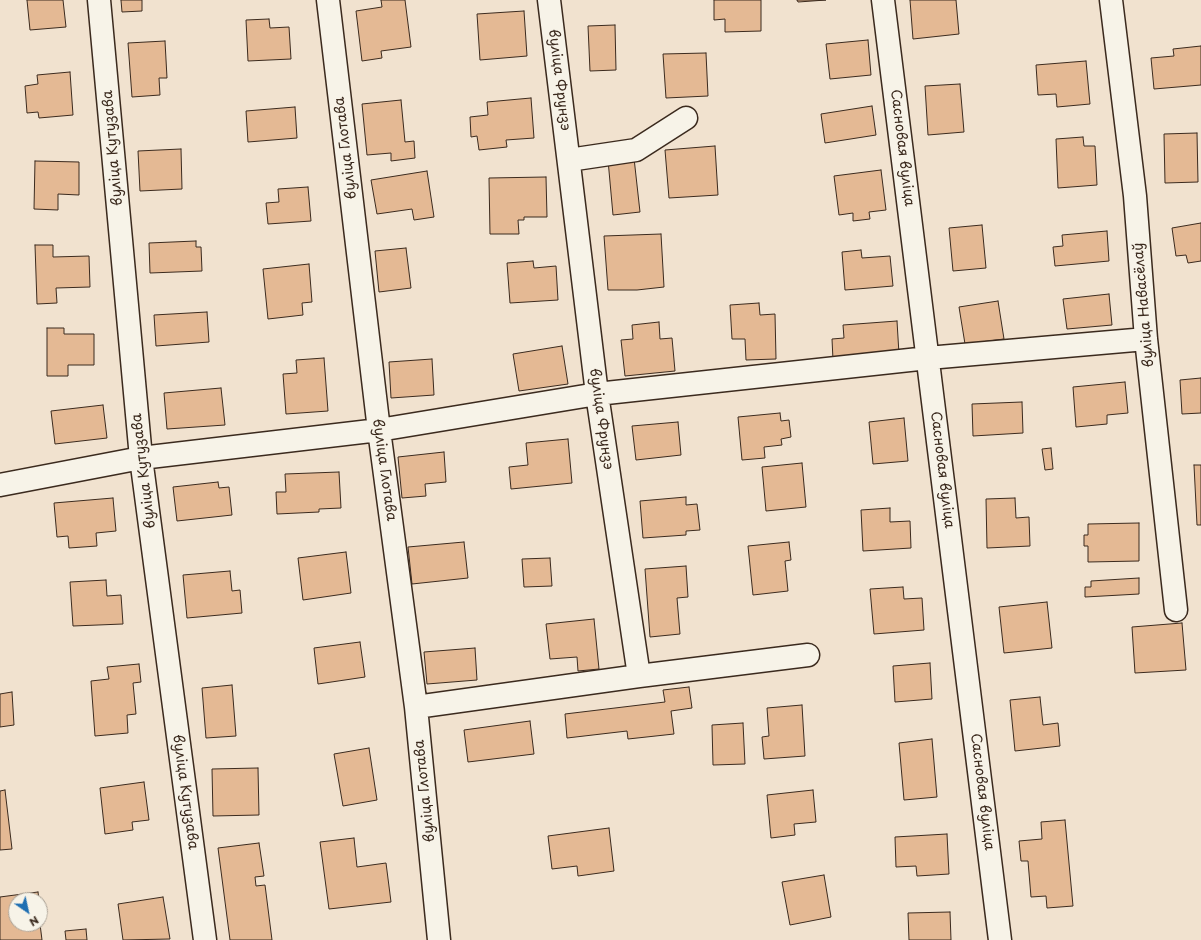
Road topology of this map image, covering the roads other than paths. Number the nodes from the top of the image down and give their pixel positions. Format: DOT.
graph roads {
  1 [pos="99,0"];
  2 [pos="328,0"];
  3 [pos="549,0"];
  4 [pos="883,0"];
  5 [pos="1111,0"];
  6 [pos="686,118"];
  7 [pos="569,160"];
  8 [pos="1146,339"];
  9 [pos="928,358"];
  10 [pos="597,394"];
  11 [pos="379,430"];
  12 [pos="141,458"];
  13 [pos="0,485"];
  14 [pos="1176,610"];
  15 [pos="808,655"];
  16 [pos="639,676"];
  17 [pos="416,707"];
  18 [pos="205,940"];
  19 [pos="439,940"];
  20 [pos="1000,940"];
  1 -- 12 [label="street, вуліца Кутузава"];
  2 -- 11 [label="street, вуліца Глотава"];
  3 -- 7 [label="street, вуліца Фрунзэ"];
  4 -- 9 [label="street, Сасновая вуліца"];
  5 -- 8 [label="street, вуліца Навасёлаў"];
  6 -- 7 [label="street"];
  7 -- 10 [label="street, вуліца Фрунзэ"];
  8 -- 9 [label="street"];
  8 -- 14 [label="street, вуліца Навасёлаў"];
  9 -- 10 [label="street"];
  9 -- 20 [label="street, Сасновая вуліца"];
  10 -- 11 [label="street"];
  10 -- 16 [label="street, вуліца Фрунзэ"];
  11 -- 12 [label="street"];
  11 -- 17 [label="street, вуліца Глотава"];
  12 -- 13 [label="street"];
  12 -- 18 [label="street, вуліца Кутузава"];
  15 -- 16 [label="street"];
  16 -- 17 [label="street"];
  17 -- 19 [label="street, вуліца Глотава"];
}
